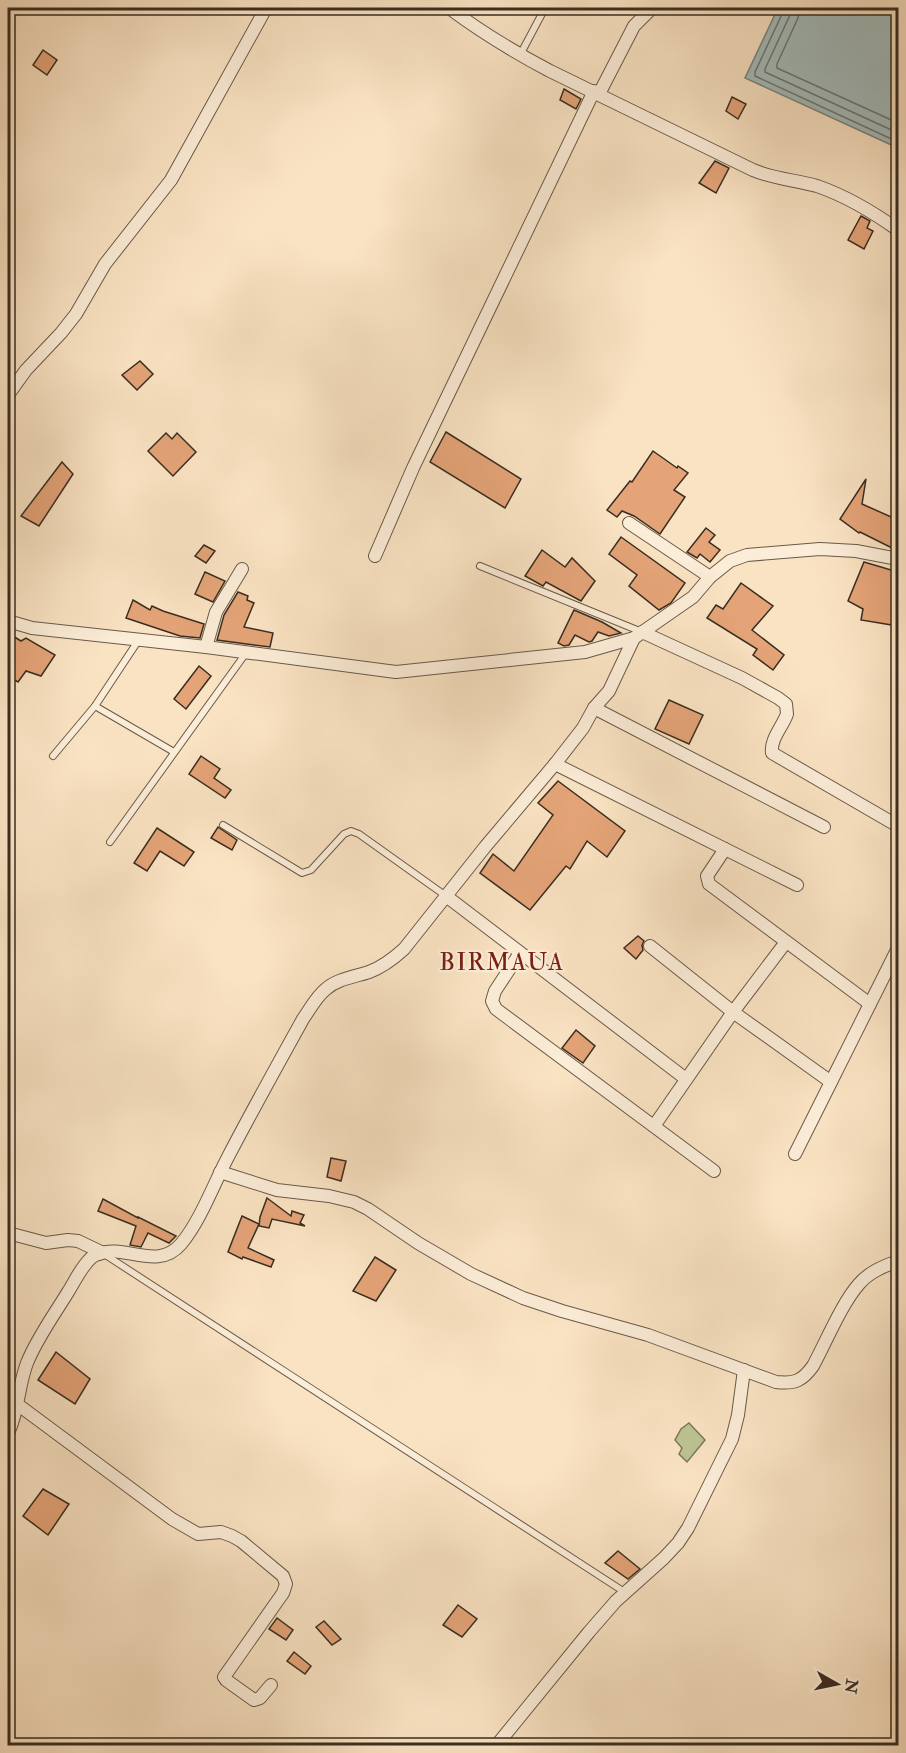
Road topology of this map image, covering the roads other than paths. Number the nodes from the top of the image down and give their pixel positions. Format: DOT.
graph roads {
  1 [pos="267,8"];
  2 [pos="449,8"];
  3 [pos="545,8"];
  4 [pos="652,8"];
  5 [pos="520,55"];
  6 [pos="597,93"];
  7 [pos="898,215"];
  8 [pos="893,226"];
  9 [pos="8,395"];
  10 [pos="629,523"];
  11 [pos="375,556"];
  12 [pos="898,559"];
  13 [pos="480,566"];
  14 [pos="242,569"];
  15 [pos="710,577"];
  16 [pos="8,621"];
  17 [pos="638,635"];
  18 [pos="138,641"];
  19 [pos="206,647"];
  20 [pos="246,654"];
  21 [pos="95,706"];
  22 [pos="594,708"];
  23 [pos="174,752"];
  24 [pos="53,756"];
  25 [pos="555,765"];
  26 [pos="223,825"];
  27 [pos="898,826"];
  28 [pos="824,827"];
  29 [pos="110,842"];
  30 [pos="725,849"];
  31 [pos="797,885"];
  32 [pos="446,896"];
  33 [pos="786,942"];
  34 [pos="650,946"];
  35 [pos="898,948"];
  36 [pos="520,953"];
  37 [pos="870,1004"];
  38 [pos="733,1012"];
  39 [pos="686,1079"];
  40 [pos="831,1082"];
  41 [pos="654,1126"];
  42 [pos="795,1154"];
  43 [pos="714,1171"];
  44 [pos="220,1172"];
  45 [pos="8,1233"];
  46 [pos="101,1252"];
  47 [pos="898,1261"];
  48 [pos="744,1370"];
  49 [pos="17,1404"];
  50 [pos="8,1433"];
  51 [pos="626,1593"];
  52 [pos="271,1685"];
  53 [pos="496,1746"];
  1 -- 9 [label="street"];
  2 -- 5 [label="street"];
  3 -- 5 [label="lane"];
  4 -- 6 [label="street"];
  5 -- 6 [label="street"];
  6 -- 8 [label="street"];
  6 -- 11 [label="street"];
  7 -- 8 [label="street"];
  10 -- 15 [label="street"];
  12 -- 15 [label="street"];
  13 -- 17 [label="lane"];
  14 -- 19 [label="street"];
  15 -- 17 [label="street"];
  16 -- 18 [label="street"];
  17 -- 20 [label="street"];
  17 -- 22 [label="street"];
  17 -- 27 [label="street"];
  18 -- 19 [label="street"];
  18 -- 21 [label="lane"];
  19 -- 20 [label="street"];
  20 -- 23 [label="lane"];
  21 -- 23 [label="lane"];
  21 -- 24 [label="lane"];
  22 -- 25 [label="street"];
  22 -- 28 [label="street"];
  23 -- 29 [label="lane"];
  25 -- 30 [label="street"];
  25 -- 32 [label="street"];
  26 -- 32 [label="lane"];
  30 -- 31 [label="street"];
  30 -- 33 [label="street"];
  32 -- 36 [label="street"];
  32 -- 44 [label="street"];
  33 -- 37 [label="street"];
  33 -- 38 [label="street"];
  34 -- 38 [label="street"];
  35 -- 37 [label="street"];
  36 -- 39 [label="street"];
  36 -- 41 [label="street"];
  37 -- 40 [label="street"];
  38 -- 39 [label="street"];
  38 -- 40 [label="street"];
  39 -- 41 [label="street"];
  40 -- 42 [label="street"];
  41 -- 43 [label="street"];
  44 -- 46 [label="street"];
  44 -- 48 [label="street"];
  45 -- 46 [label="street"];
  46 -- 49 [label="street"];
  46 -- 51 [label="lane"];
  47 -- 48 [label="street"];
  48 -- 51 [label="street"];
  49 -- 50 [label="street"];
  49 -- 52 [label="street"];
  51 -- 53 [label="street"];
}
